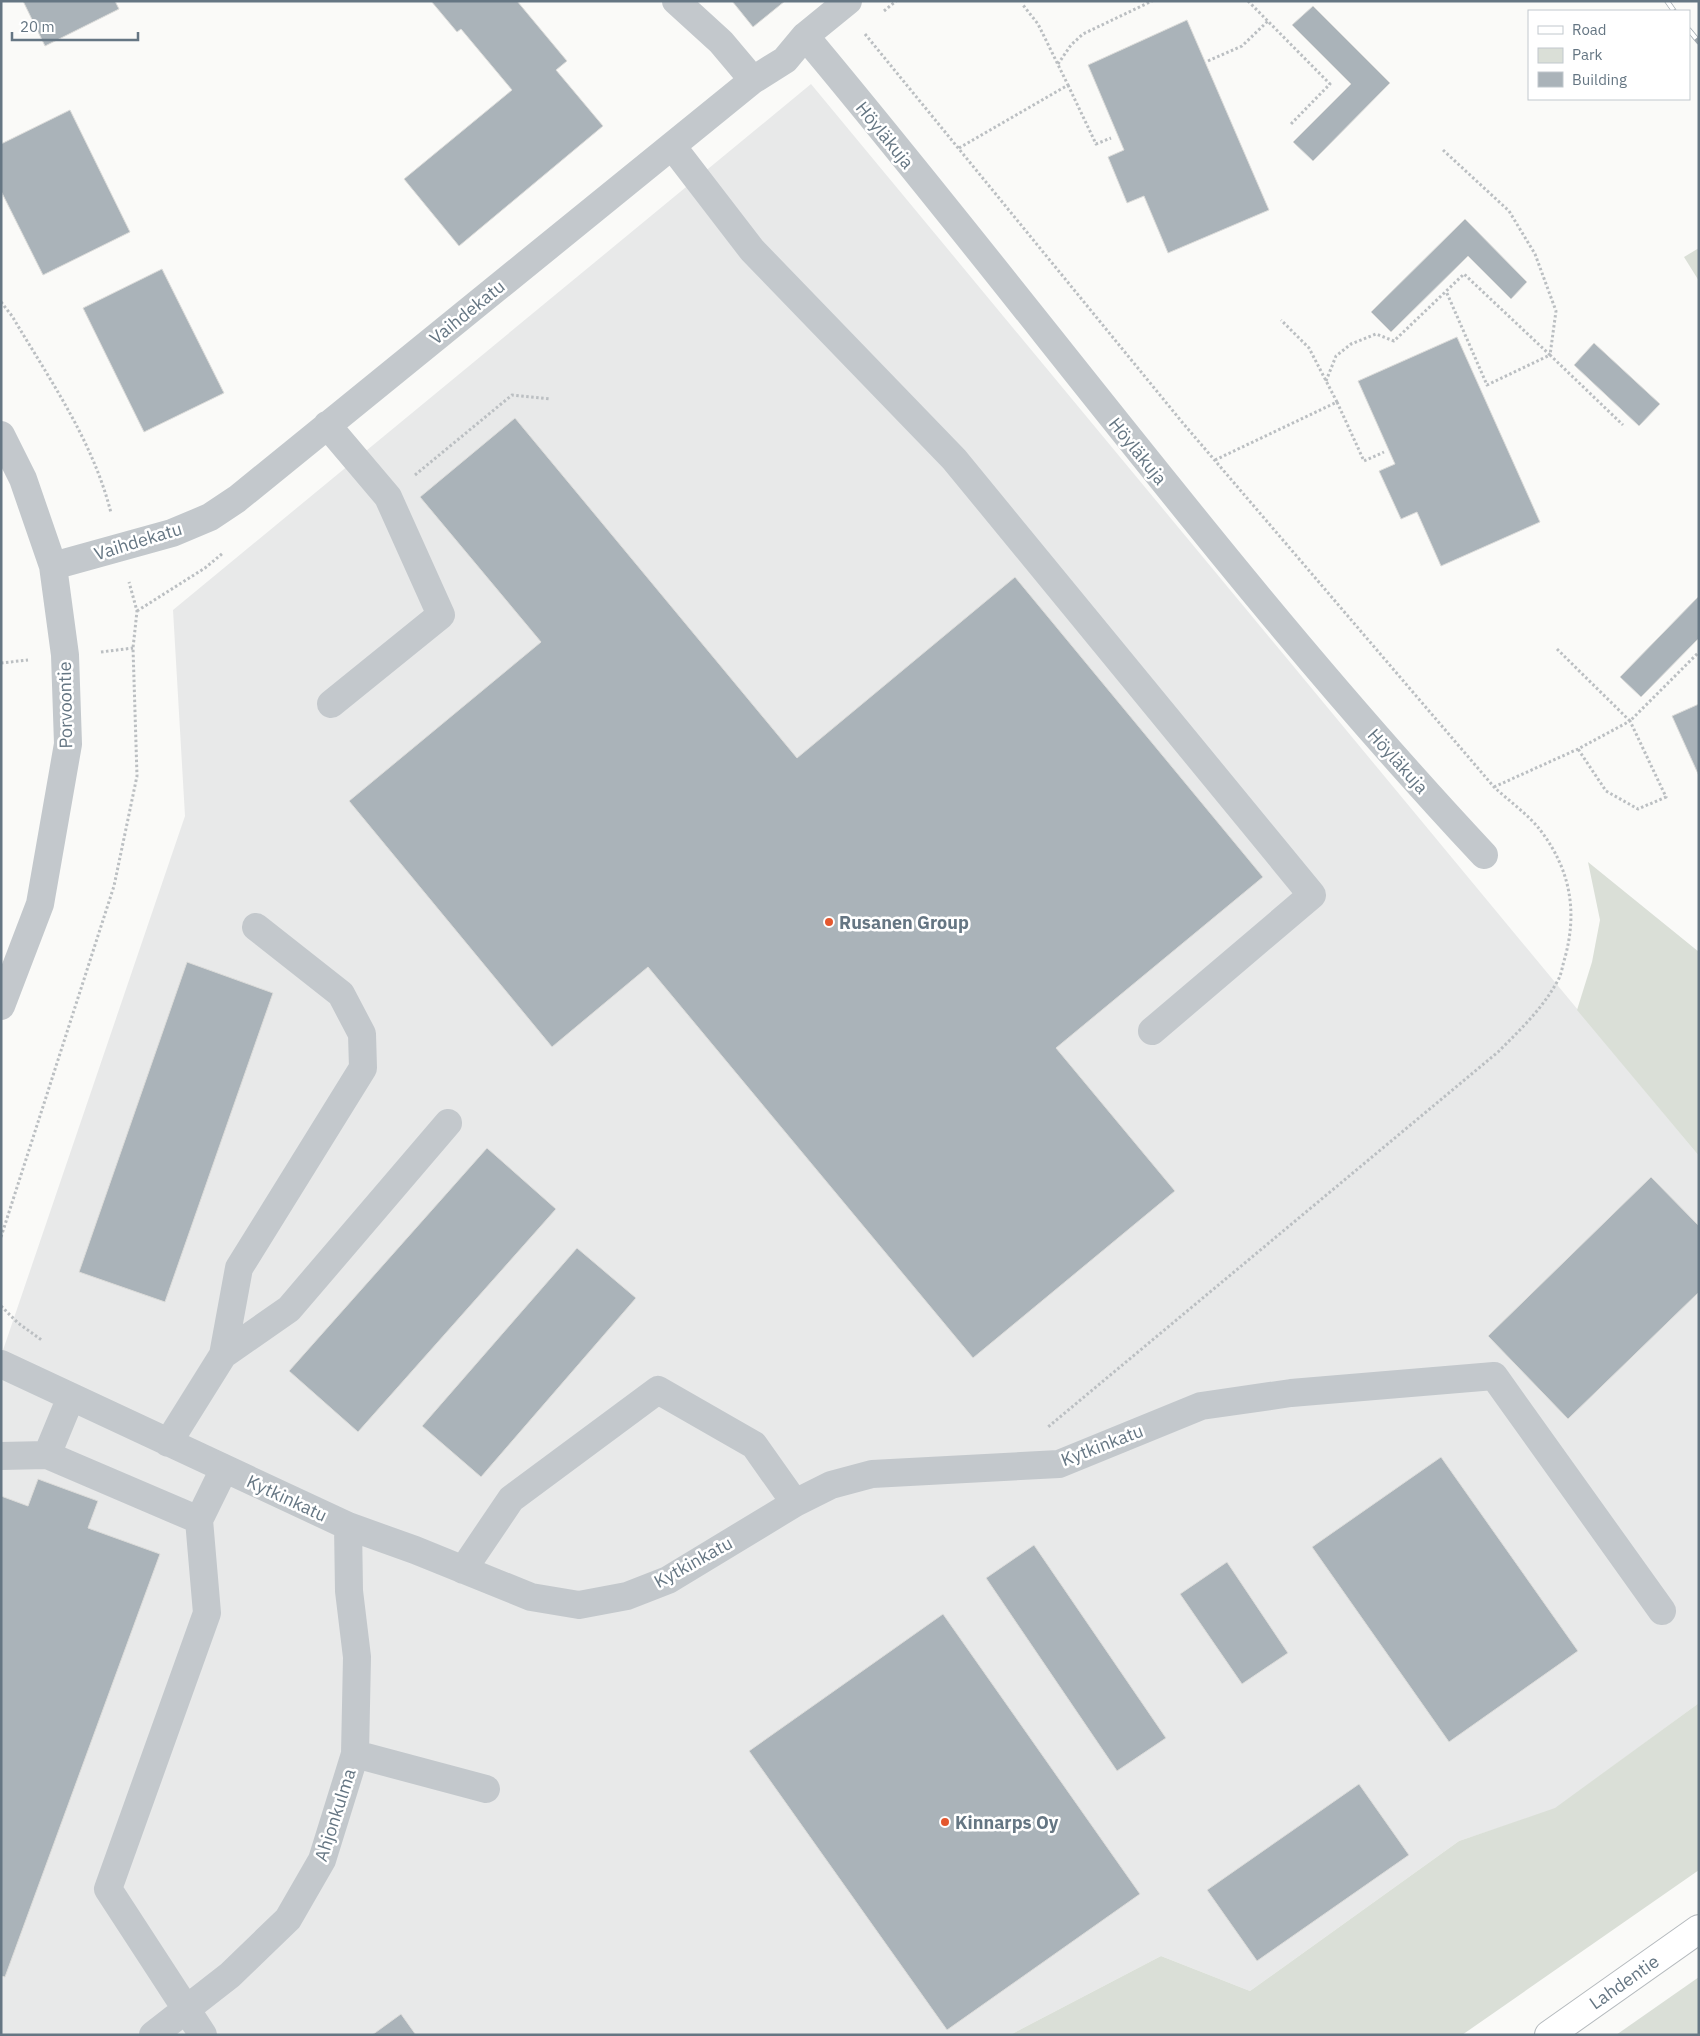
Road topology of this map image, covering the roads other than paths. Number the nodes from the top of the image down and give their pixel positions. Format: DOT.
graph roads {
  1 [pos="676,1"];
  2 [pos="846,3"];
  3 [pos="805,36"];
  4 [pos="753,80"];
  5 [pos="672,146"];
  6 [pos="327,425"];
  7 [pos="1,435"];
  8 [pos="53,566"];
  9 [pos="331,704"];
  10 [pos="1484,855"];
  11 [pos="256,928"];
  12 [pos="1,1006"];
  13 [pos="1152,1032"];
  14 [pos="448,1123"];
  15 [pos="223,1355"];
  16 [pos="1,1364"];
  17 [pos="71,1397"];
  18 [pos="168,1443"];
  19 [pos="47,1455"];
  20 [pos="1,1456"];
  21 [pos="224,1469"];
  22 [pos="795,1503"];
  23 [pos="199,1520"];
  24 [pos="348,1526"];
  25 [pos="463,1570"];
  26 [pos="1662,1610"];
  27 [pos="355,1754"];
  28 [pos="486,1789"];
  29 [pos="1699,1928"];
  30 [pos="186,2009"];
  31 [pos="153,2035"];
  32 [pos="202,2035"];
  33 [pos="1549,2035"];
  1 -- 4 [label="street"];
  2 -- 3 [label="street, Vaihdekatu"];
  3 -- 4 [label="street, Vaihdekatu"];
  3 -- 10 [label="street, Höyläkuja"];
  4 -- 5 [label="street, Vaihdekatu"];
  5 -- 6 [label="street, Vaihdekatu"];
  5 -- 13 [label="street"];
  6 -- 8 [label="street, Vaihdekatu"];
  6 -- 9 [label="street"];
  7 -- 8 [label="street, Porvoontie"];
  8 -- 12 [label="street, Porvoontie"];
  11 -- 15 [label="street"];
  14 -- 15 [label="street"];
  15 -- 18 [label="street"];
  16 -- 17 [label="street, Kytkinkatu"];
  17 -- 18 [label="street, Kytkinkatu"];
  17 -- 19 [label="street"];
  18 -- 21 [label="street, Kytkinkatu"];
  19 -- 20 [label="street"];
  19 -- 23 [label="street"];
  21 -- 23 [label="street"];
  21 -- 24 [label="street, Kytkinkatu"];
  22 -- 25 [label="street, Kytkinkatu"];
  22 -- 25 [label="street"];
  22 -- 26 [label="street, Kytkinkatu"];
  23 -- 30 [label="street"];
  24 -- 25 [label="street, Kytkinkatu"];
  24 -- 27 [label="street, Ahjonkulma"];
  27 -- 28 [label="street"];
  27 -- 30 [label="street, Ahjonkulma"];
  29 -- 33 [label="main road, Lahdentie"];
  30 -- 31 [label="street, Ahjonkulma"];
  30 -- 32 [label="street"];
}
